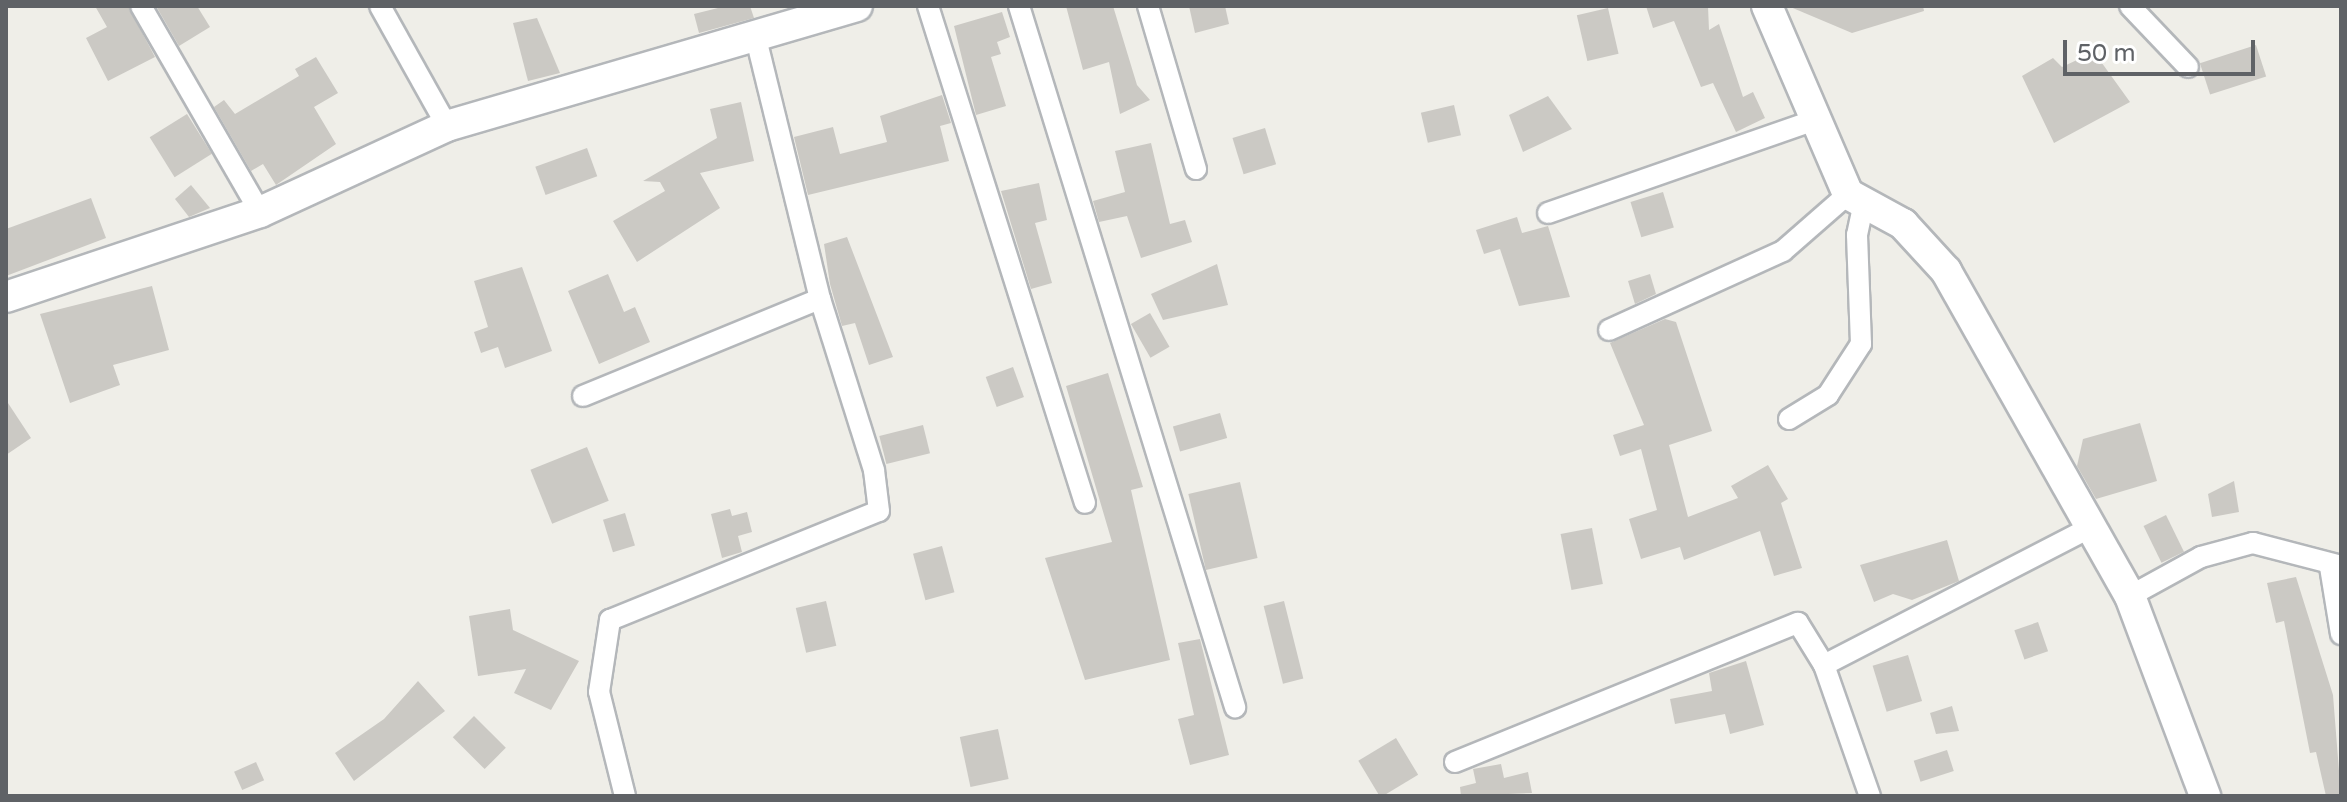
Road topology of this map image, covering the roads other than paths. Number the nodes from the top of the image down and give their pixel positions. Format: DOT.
graph roads {
  1 [pos="141,6"];
  2 [pos="380,6"];
  3 [pos="857,6"];
  4 [pos="928,6"];
  5 [pos="1019,6"];
  6 [pos="1148,6"];
  7 [pos="1767,6"];
  8 [pos="2130,6"];
  9 [pos="755,34"];
  10 [pos="2188,67"];
  11 [pos="1815,120"];
  12 [pos="447,126"];
  13 [pos="1196,169"];
  14 [pos="1856,198"];
  15 [pos="260,212"];
  16 [pos="1548,213"];
  17 [pos="6,297"];
  18 [pos="820,299"];
  19 [pos="1609,330"];
  20 [pos="583,396"];
  21 [pos="1789,419"];
  22 [pos="1085,503"];
  23 [pos="2088,529"];
  24 [pos="2335,566"];
  25 [pos="2130,596"];
  26 [pos="2341,634"];
  27 [pos="1824,665"];
  28 [pos="1235,707"];
  29 [pos="1455,762"];
  30 [pos="625,796"];
  31 [pos="1870,796"];
  32 [pos="2205,796"];
  1 -- 15 [label="street"];
  2 -- 12 [label="street"];
  3 -- 9 [label="main road"];
  4 -- 22 [label="street"];
  5 -- 28 [label="street"];
  6 -- 13 [label="street"];
  7 -- 11 [label="main road"];
  8 -- 10 [label="street"];
  9 -- 12 [label="main road"];
  9 -- 18 [label="street"];
  11 -- 14 [label="main road"];
  11 -- 16 [label="street"];
  12 -- 15 [label="main road"];
  14 -- 19 [label="street"];
  14 -- 21 [label="street"];
  14 -- 23 [label="main road"];
  15 -- 17 [label="main road"];
  18 -- 20 [label="street"];
  18 -- 30 [label="street"];
  23 -- 25 [label="main road"];
  23 -- 27 [label="street"];
  24 -- 25 [label="street"];
  24 -- 26 [label="street"];
  25 -- 32 [label="main road"];
  27 -- 29 [label="street"];
  27 -- 31 [label="street"];
}
